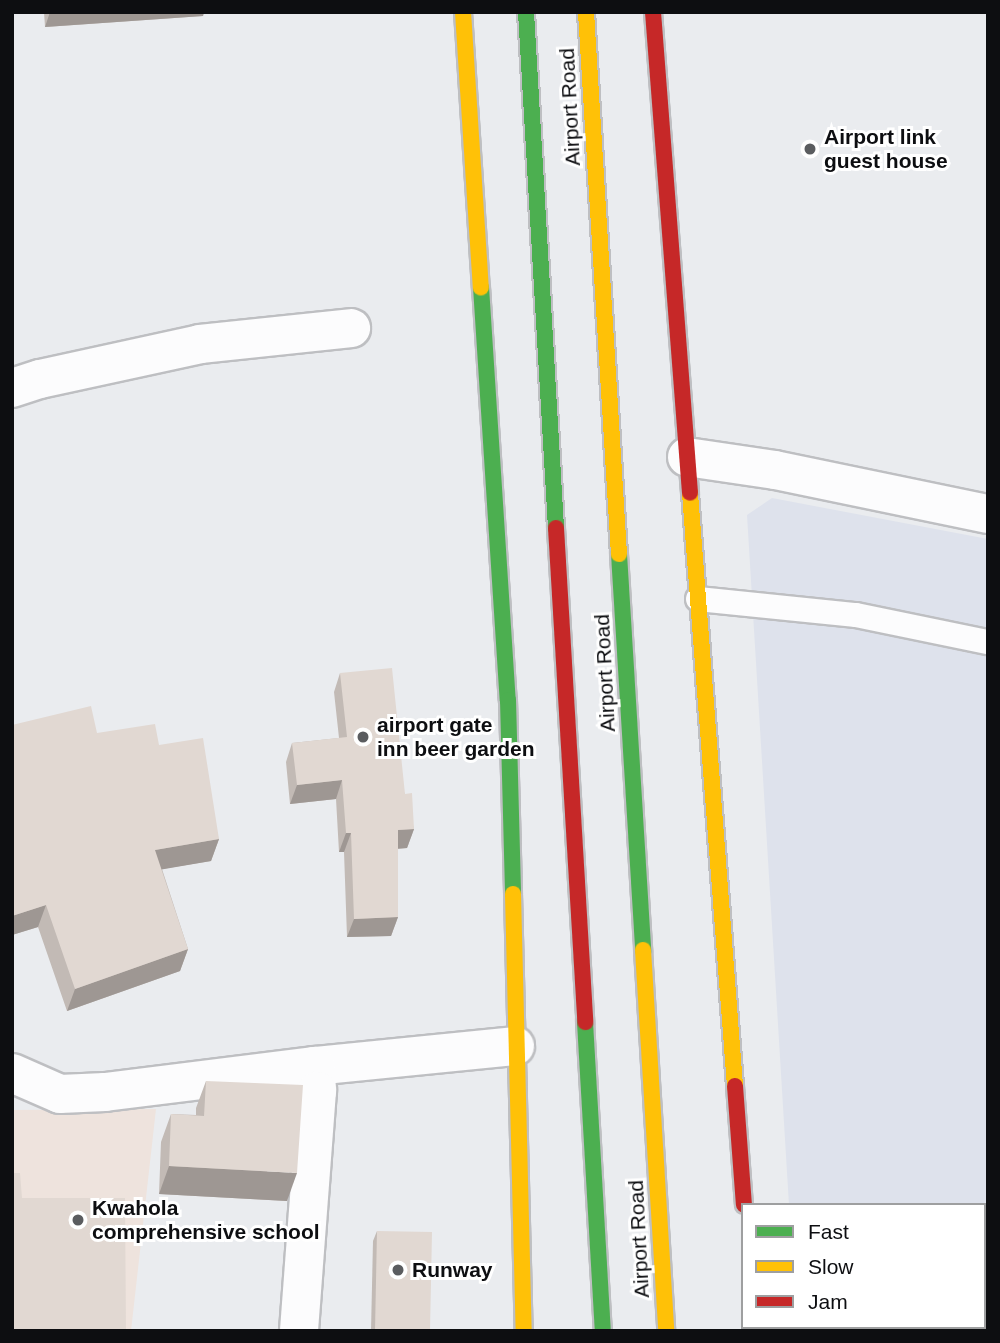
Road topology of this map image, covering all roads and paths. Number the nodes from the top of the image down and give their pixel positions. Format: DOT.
graph roads {
  1 [pos="463,12"];
  2 [pos="526,12"];
  3 [pos="586,12"];
  4 [pos="653,12"];
  5 [pos="351,328"];
  6 [pos="12,388"];
  7 [pos="687,457"];
  8 [pos="988,514"];
  9 [pos="698,599"];
  10 [pos="988,642"];
  11 [pos="515,1046"];
  12 [pos="315,1066"];
  13 [pos="12,1073"];
  14 [pos="744,1203"];
  15 [pos="299,1331"];
  16 [pos="524,1331"];
  17 [pos="603,1331"];
  18 [pos="666,1331"];
  1 -- 11 [label="main road"];
  2 -- 17 [label="main road, Airport Road"];
  3 -- 18 [label="main road, Airport Road"];
  4 -- 7 [label="main road"];
  5 -- 6 [label="street"];
  7 -- 8 [label="street"];
  7 -- 9 [label="main road"];
  9 -- 10 [label="lane"];
  9 -- 14 [label="main road"];
  11 -- 12 [label="street"];
  11 -- 16 [label="main road"];
  12 -- 13 [label="street"];
  12 -- 15 [label="street"];
}
